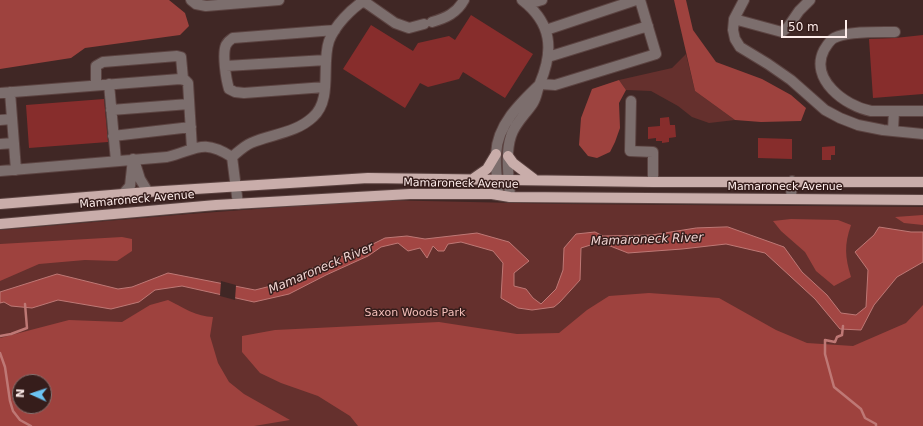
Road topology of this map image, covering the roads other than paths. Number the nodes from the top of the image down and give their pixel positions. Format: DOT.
graph roads {
  1 [pos="191,0"];
  2 [pos="279,0"];
  3 [pos="363,0"];
  4 [pos="464,0"];
  5 [pos="542,0"];
  6 [pos="636,0"];
  7 [pos="640,0"];
  8 [pos="744,0"];
  9 [pos="808,1"];
  10 [pos="525,2"];
  11 [pos="734,19"];
  12 [pos="648,26"];
  13 [pos="335,30"];
  14 [pos="546,30"];
  15 [pos="895,32"];
  16 [pos="548,57"];
  17 [pos="326,60"];
  18 [pos="226,66"];
  19 [pos="183,79"];
  20 [pos="109,84"];
  21 [pos="540,84"];
  22 [pos="96,85"];
  23 [pos="325,87"];
  24 [pos="5,92"];
  25 [pos="631,101"];
  26 [pos="189,104"];
  27 [pos="111,110"];
  28 [pos="894,111"];
  29 [pos="923,111"];
  30 [pos="12,119"];
  31 [pos="0,120"];
  32 [pos="191,128"];
  33 [pos="893,130"];
  34 [pos="923,134"];
  35 [pos="114,136"];
  36 [pos="14,143"];
  37 [pos="0,144"];
  38 [pos="192,149"];
  39 [pos="496,154"];
  40 [pos="508,156"];
  41 [pos="232,157"];
  42 [pos="134,160"];
  43 [pos="116,162"];
  44 [pos="16,170"];
  45 [pos="0,171"];
  46 [pos="474,178"];
  47 [pos="498,179"];
  48 [pos="510,179"];
  49 [pos="534,179"];
  50 [pos="792,181"];
  51 [pos="653,182"];
  52 [pos="923,182"];
  53 [pos="236,188"];
  54 [pos="148,192"];
  55 [pos="123,194"];
  56 [pos="498,195"];
  57 [pos="510,196"];
  58 [pos="791,199"];
  59 [pos="923,200"];
  60 [pos="0,204"];
  61 [pos="238,204"];
  62 [pos="0,224"];
  1 -- 2 [label="street"];
  3 -- 4 [label="street"];
  3 -- 13 [label="street"];
  5 -- 10 [label="street"];
  6 -- 14 [label="street"];
  7 -- 12 [label="street"];
  8 -- 11 [label="street"];
  9 -- 11 [label="street"];
  10 -- 14 [label="street"];
  11 -- 33 [label="street"];
  12 -- 16 [label="street"];
  12 -- 21 [label="street"];
  13 -- 17 [label="street"];
  13 -- 18 [label="street"];
  14 -- 16 [label="street"];
  15 -- 28 [label="street"];
  16 -- 21 [label="street"];
  17 -- 18 [label="street"];
  17 -- 23 [label="street"];
  18 -- 23 [label="street"];
  19 -- 20 [label="street"];
  19 -- 22 [label="street"];
  19 -- 26 [label="street"];
  20 -- 22 [label="street"];
  20 -- 27 [label="street"];
  21 -- 39 [label="street"];
  21 -- 40 [label="street"];
  22 -- 24 [label="street"];
  23 -- 41 [label="street"];
  24 -- 30 [label="street"];
  25 -- 51 [label="street"];
  26 -- 27 [label="street"];
  26 -- 32 [label="street"];
  27 -- 35 [label="street"];
  28 -- 29 [label="street"];
  28 -- 33 [label="street"];
  30 -- 31 [label="street"];
  30 -- 36 [label="street"];
  32 -- 35 [label="street"];
  32 -- 38 [label="street"];
  33 -- 34 [label="street"];
  35 -- 43 [label="street"];
  36 -- 37 [label="street"];
  36 -- 44 [label="street"];
  38 -- 41 [label="street"];
  38 -- 42 [label="street"];
  39 -- 46 [label="main road"];
  39 -- 47 [label="street"];
  40 -- 48 [label="street"];
  40 -- 49 [label="main road"];
  41 -- 53 [label="street"];
  42 -- 43 [label="street"];
  42 -- 54 [label="street"];
  42 -- 55 [label="street"];
  43 -- 44 [label="street"];
  44 -- 45 [label="street"];
  46 -- 47 [label="main road, Mamaroneck Avenue"];
  46 -- 53 [label="main road, Mamaroneck Avenue"];
  47 -- 48 [label="main road, Mamaroneck Avenue"];
  47 -- 56 [label="street"];
  48 -- 49 [label="main road, Mamaroneck Avenue"];
  48 -- 57 [label="street"];
  49 -- 51 [label="main road, Mamaroneck Avenue"];
  50 -- 51 [label="main road, Mamaroneck Avenue"];
  50 -- 52 [label="main road, Mamaroneck Avenue"];
  50 -- 58 [label="street"];
  53 -- 54 [label="main road, Mamaroneck Avenue"];
  53 -- 61 [label="street"];
  54 -- 55 [label="main road, Mamaroneck Avenue"];
  55 -- 60 [label="main road, Mamaroneck Avenue"];
  56 -- 57 [label="main road, Mamaroneck Avenue"];
  56 -- 61 [label="main road, Mamaroneck Avenue"];
  57 -- 58 [label="main road, Mamaroneck Avenue"];
  58 -- 59 [label="main road, Mamaroneck Avenue"];
  61 -- 62 [label="main road, Mamaroneck Avenue"];
}
